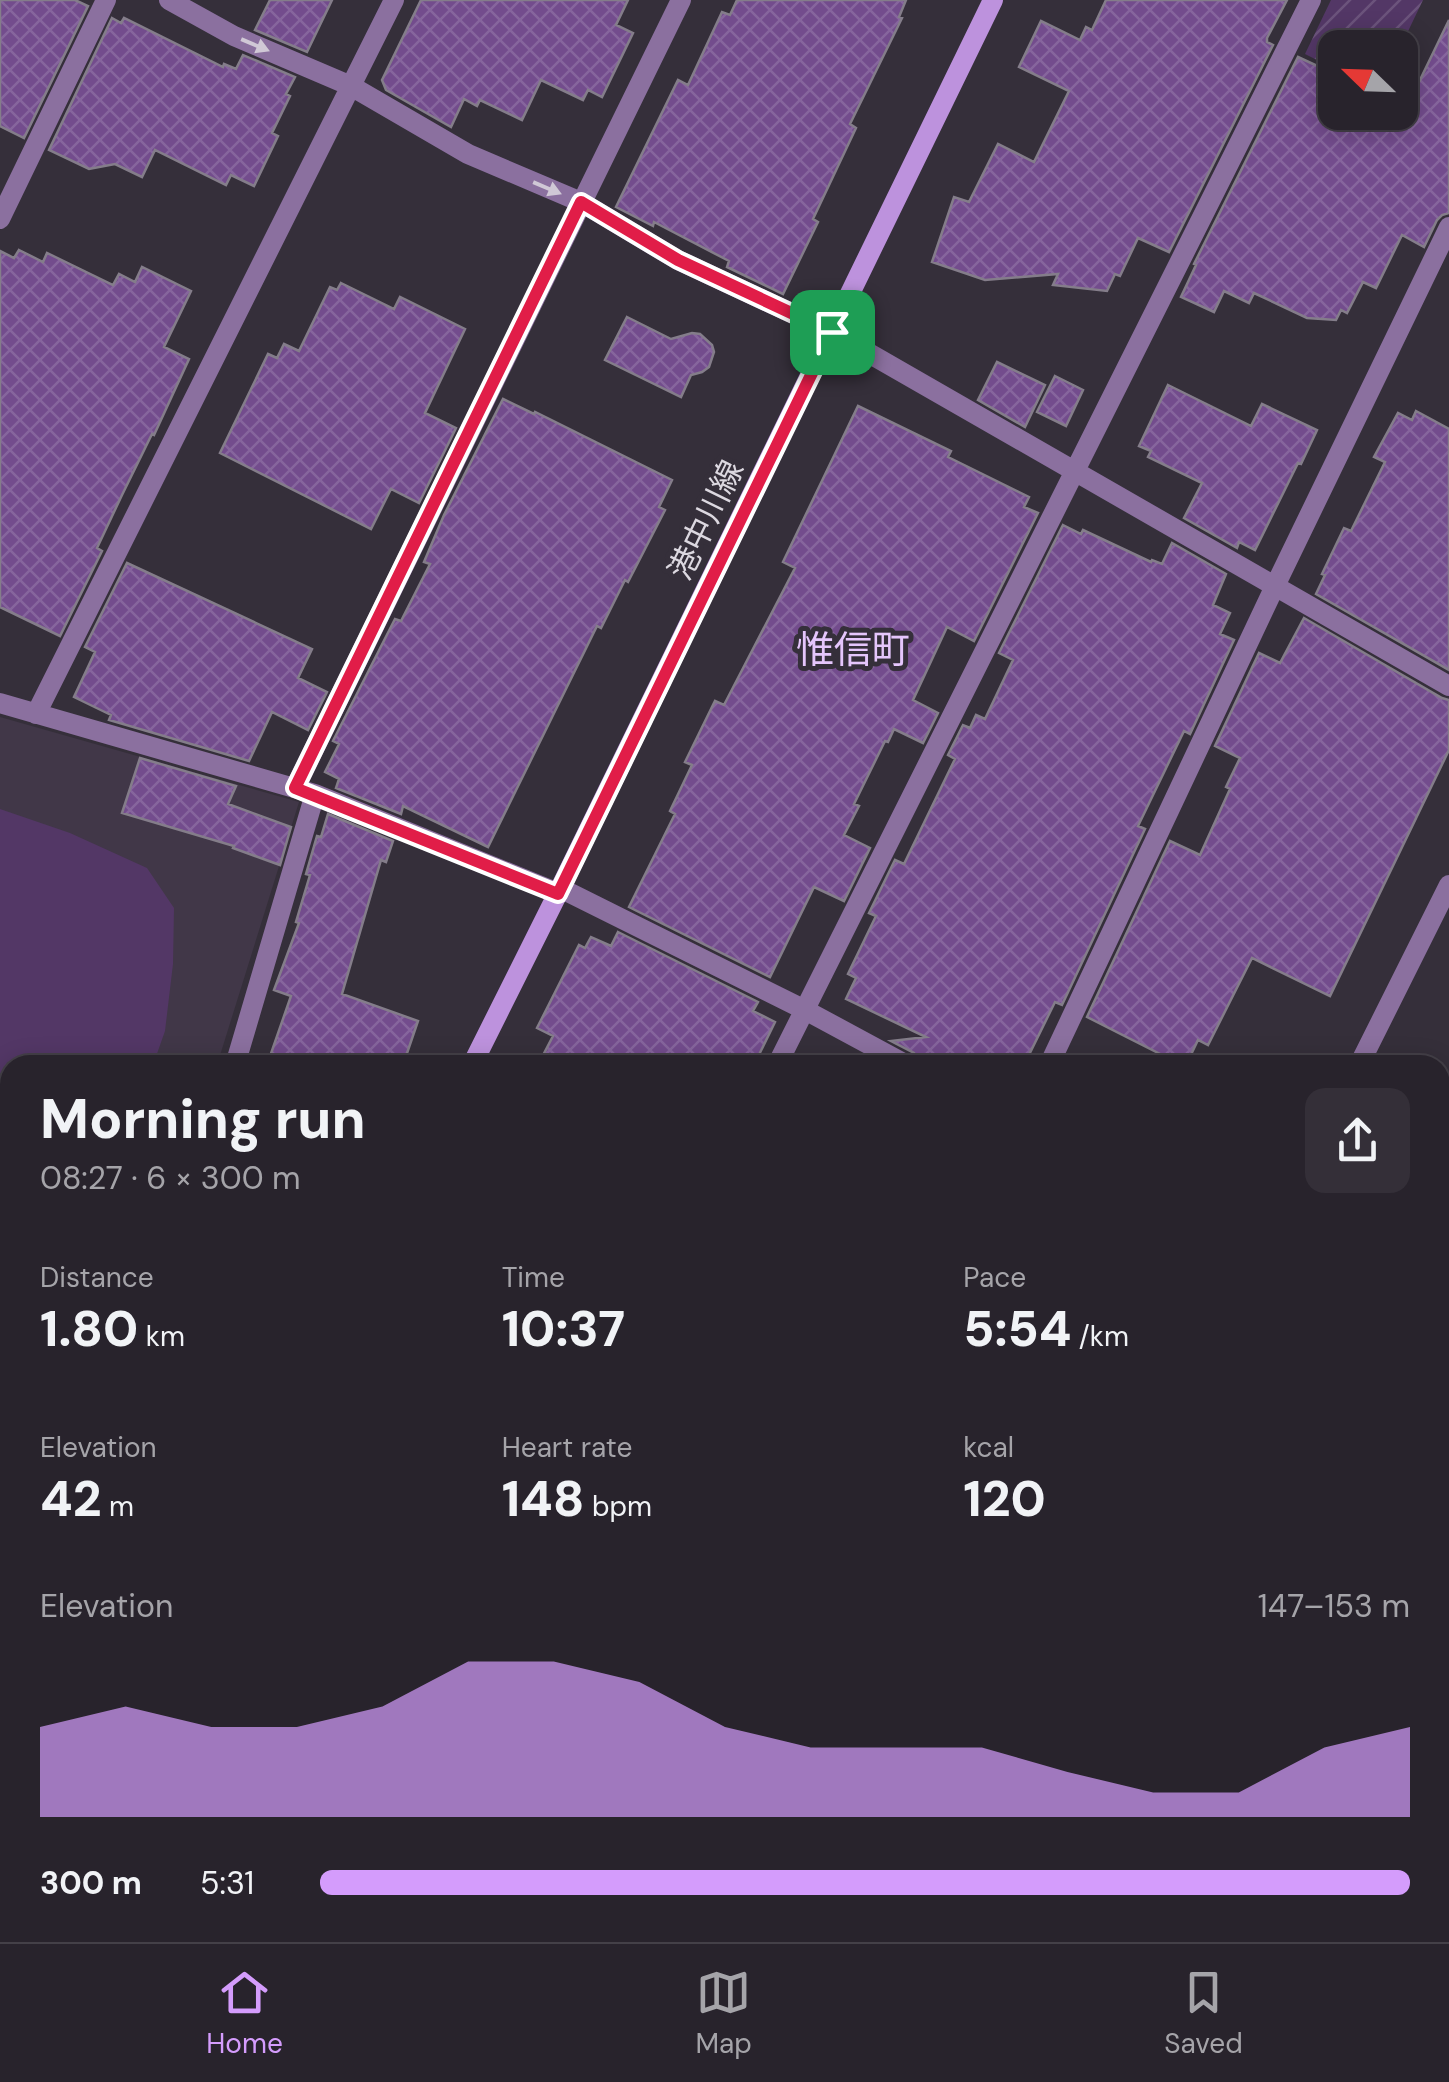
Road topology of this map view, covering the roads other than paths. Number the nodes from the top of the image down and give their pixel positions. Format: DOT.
graph roads {
  1 [pos="106,0"];
  2 [pos="169,0"];
  3 [pos="394,0"];
  4 [pos="682,0"];
  5 [pos="993,0"];
  6 [pos="1311,0"];
  7 [pos="351,86"];
  8 [pos="581,202"];
  9 [pos="0,218"];
  10 [pos="1449,227"];
  11 [pos="832,332"];
  12 [pos="1073,472"];
  13 [pos="1274,586"];
  14 [pos="1449,686"];
  15 [pos="0,703"];
  16 [pos="36,714"];
  17 [pos="305,791"];
  18 [pos="1449,885"];
  19 [pos="559,891"];
  20 [pos="804,1010"];
  21 [pos="238,1055"];
  22 [pos="477,1055"];
  23 [pos="783,1055"];
  24 [pos="888,1055"];
  25 [pos="1054,1055"];
  26 [pos="1364,1055"];
  1 -- 9 [label="street"];
  2 -- 7 [label="street, one-way"];
  3 -- 7 [label="street"];
  4 -- 8 [label="street"];
  5 -- 11 [label="main road, 港中川線"];
  6 -- 12 [label="street"];
  7 -- 8 [label="street, one-way"];
  7 -- 16 [label="street"];
  8 -- 11 [label="street"];
  8 -- 17 [label="street"];
  10 -- 13 [label="street"];
  11 -- 12 [label="street"];
  11 -- 19 [label="main road, 港中川線"];
  12 -- 13 [label="street"];
  12 -- 20 [label="street"];
  13 -- 14 [label="street"];
  13 -- 25 [label="street"];
  15 -- 16 [label="street"];
  16 -- 17 [label="street"];
  17 -- 19 [label="street"];
  17 -- 21 [label="street"];
  18 -- 26 [label="street"];
  19 -- 20 [label="street"];
  19 -- 22 [label="main road, 港中川線"];
  20 -- 23 [label="street"];
  20 -- 24 [label="street"];
}
